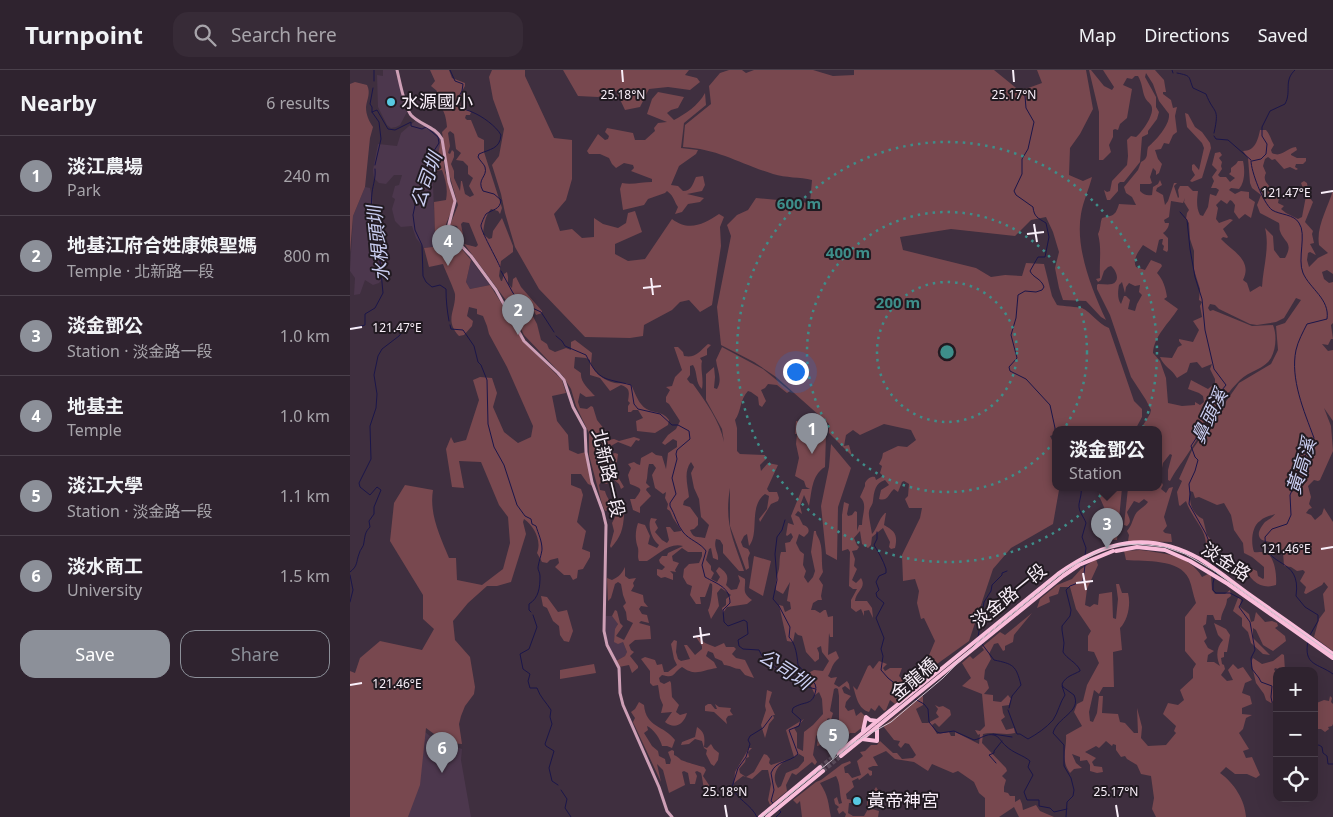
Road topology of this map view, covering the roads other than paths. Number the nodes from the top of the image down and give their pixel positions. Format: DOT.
graph roads {
  1 [pos="397,70"];
  2 [pos="1078,562"];
  3 [pos="1304,636"];
  4 [pos="1313,642"];
  5 [pos="1333,654"];
  6 [pos="960,656"];
  7 [pos="1333,658"];
  8 [pos="881,720"];
  9 [pos="877,727"];
  10 [pos="861,734"];
  11 [pos="862,739"];
  12 [pos="821,769"];
  13 [pos="772,809"];
  14 [pos="760,816"];
  15 [pos="672,817"];
  16 [pos="767,817"];
  1 -- 15 [label="main road, 北新路一段"];
  2 -- 3 [label="main road, 淡金路"];
  2 -- 3 [label="main road, 淡金路"];
  2 -- 6 [label="main road, 淡金路一段"];
  3 -- 4 [label="main road"];
  4 -- 5 [label="main road"];
  4 -- 7 [label="main road"];
  6 -- 8 [label="main road, 金龍橋"];
  8 -- 9 [label="main road"];
  8 -- 10 [label="main road"];
  8 -- 10 [label="main road"];
  9 -- 11 [label="main road"];
  9 -- 11 [label="main road"];
  10 -- 11 [label="main road"];
  12 -- 13 [label="main road"];
  13 -- 14 [label="main road"];
  13 -- 16 [label="main road"];
}
